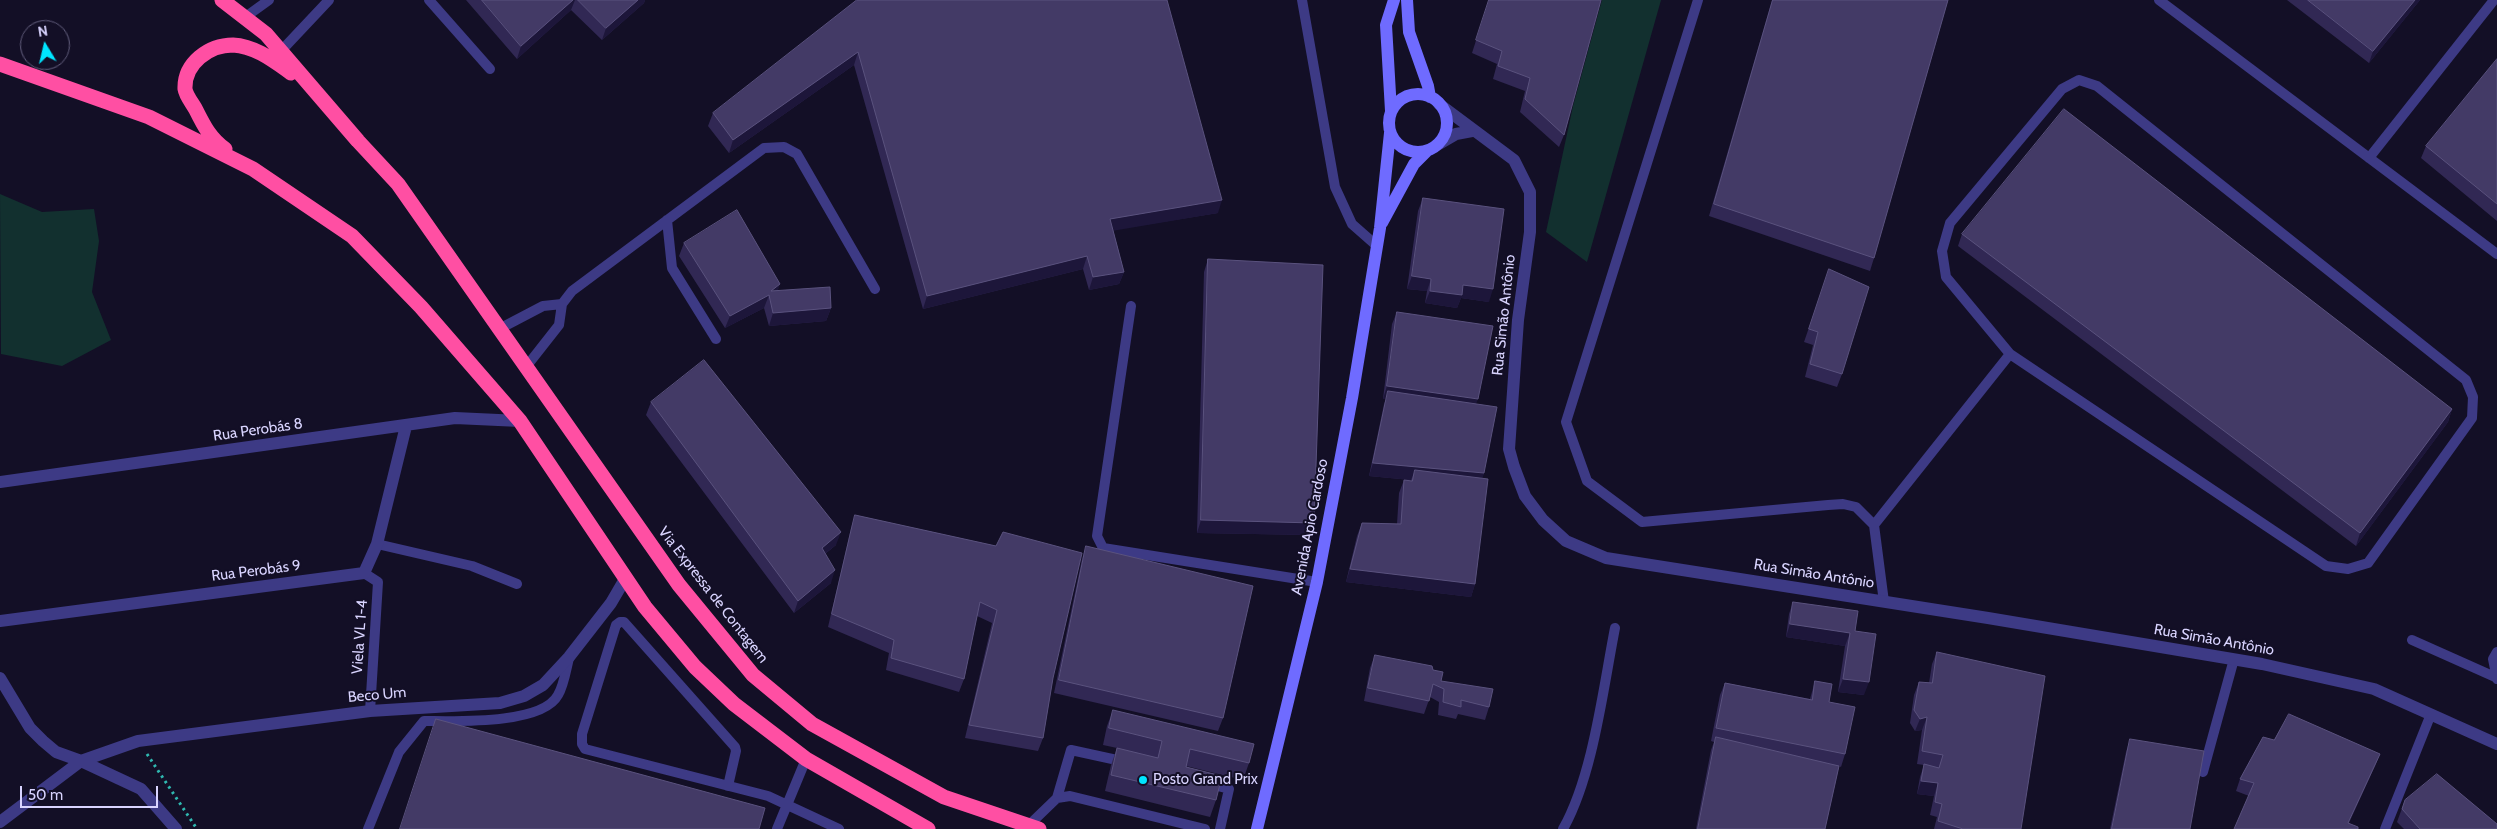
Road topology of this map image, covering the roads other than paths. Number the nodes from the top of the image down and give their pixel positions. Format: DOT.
graph roads {
  1 [pos="269,0"];
  2 [pos="329,0"];
  3 [pos="429,0"];
  4 [pos="1302,0"];
  5 [pos="1394,0"];
  6 [pos="1407,0"];
  7 [pos="1698,0"];
  8 [pos="2159,0"];
  9 [pos="2494,0"];
  10 [pos="226,1"];
  11 [pos="244,18"];
  12 [pos="281,52"];
  13 [pos="0,64"];
  14 [pos="490,69"];
  15 [pos="309,85"];
  16 [pos="1435,101"];
  17 [pos="1391,111"];
  18 [pos="1472,131"];
  19 [pos="1390,133"];
  20 [pos="1432,148"];
  21 [pos="2369,158"];
  22 [pos="253,169"];
  23 [pos="667,220"];
  24 [pos="1380,228"];
  25 [pos="1377,246"];
  26 [pos="2497,254"];
  27 [pos="875,289"];
  28 [pos="562,304"];
  29 [pos="1131,306"];
  30 [pos="501,328"];
  31 [pos="716,339"];
  32 [pos="2010,354"];
  33 [pos="526,367"];
  34 [pos="520,421"];
  35 [pos="406,426"];
  36 [pos="0,482"];
  37 [pos="1874,525"];
  38 [pos="377,544"];
  39 [pos="364,573"];
  40 [pos="625,579"];
  41 [pos="1317,582"];
  42 [pos="517,584"];
  43 [pos="1884,602"];
  44 [pos="0,621"];
  45 [pos="1615,628"];
  46 [pos="2412,640"];
  47 [pos="2497,652"];
  48 [pos="569,657"];
  49 [pos="2234,659"];
  50 [pos="0,678"];
  51 [pos="2496,678"];
  52 [pos="370,711"];
  53 [pos="2431,714"];
  54 [pos="2497,744"];
  55 [pos="806,759"];
  56 [pos="81,761"];
  57 [pos="1136,764"];
  58 [pos="2204,772"];
  59 [pos="1200,781"];
  60 [pos="728,786"];
  61 [pos="1057,798"];
  62 [pos="786,804"];
  63 [pos="0,822"];
  64 [pos="1034,827"];
  65 [pos="176,829"];
  66 [pos="368,829"];
  67 [pos="777,829"];
  68 [pos="839,829"];
  69 [pos="928,829"];
  70 [pos="1205,829"];
  71 [pos="1220,829"];
  72 [pos="1257,829"];
  73 [pos="1563,829"];
  74 [pos="2385,829"];
  1 -- 11 [label="lane"];
  2 -- 12 [label="lane"];
  3 -- 14 [label="lane"];
  4 -- 25 [label="lane"];
  5 -- 17 [label="street"];
  6 -- 16 [label="street"];
  7 -- 37 [label="lane"];
  8 -- 21 [label="lane"];
  9 -- 21 [label="lane"];
  10 -- 11 [label="highway"];
  11 -- 12 [label="highway"];
  12 -- 15 [label="highway"];
  13 -- 22 [label="highway"];
  15 -- 22 [label="highway"];
  15 -- 30 [label="highway, Via Expressa de Contagem"];
  16 -- 17 [label="street"];
  16 -- 18 [label="street, Rua Simão Antônio"];
  16 -- 20 [label="street"];
  17 -- 19 [label="street"];
  18 -- 20 [label="street"];
  18 -- 43 [label="street, Rua Simão Antônio"];
  19 -- 20 [label="street"];
  19 -- 24 [label="street, Avenida Apio Cardoso"];
  20 -- 24 [label="street, Avenida Apio Cardoso"];
  21 -- 26 [label="lane"];
  22 -- 34 [label="highway"];
  23 -- 27 [label="lane"];
  23 -- 28 [label="lane"];
  23 -- 31 [label="lane"];
  24 -- 25 [label="street, Avenida Apio Cardoso"];
  25 -- 41 [label="street, Avenida Apio Cardoso"];
  28 -- 30 [label="lane"];
  28 -- 33 [label="lane"];
  29 -- 41 [label="lane"];
  30 -- 33 [label="highway, Via Expressa de Contagem"];
  32 -- 32 [label="lane"];
  32 -- 37 [label="lane"];
  33 -- 64 [label="highway, Via Expressa de Contagem"];
  34 -- 35 [label="street, Rua Perobás 8"];
  34 -- 40 [label="highway"];
  35 -- 36 [label="street, Rua Perobás 8"];
  35 -- 38 [label="street"];
  37 -- 43 [label="lane"];
  38 -- 39 [label="street"];
  38 -- 42 [label="lane"];
  39 -- 44 [label="street, Rua Perobás 9"];
  39 -- 52 [label="lane, Viela VL 1-4"];
  40 -- 48 [label="street, Beco Um"];
  40 -- 55 [label="highway"];
  41 -- 72 [label="street, Avenida Apio Cardoso"];
  43 -- 49 [label="street, Rua Simão Antônio"];
  45 -- 73 [label="lane"];
  46 -- 51 [label="lane"];
  47 -- 51 [label="lane"];
  48 -- 52 [label="street, Beco Um"];
  48 -- 66 [label="lane"];
  49 -- 53 [label="street, Rua Simão Antônio"];
  49 -- 58 [label="lane"];
  50 -- 56 [label="street"];
  52 -- 56 [label="street, Beco Um"];
  53 -- 54 [label="street, Rua Simão Antônio"];
  53 -- 74 [label="lane"];
  55 -- 62 [label="lane"];
  55 -- 69 [label="highway"];
  56 -- 63 [label="street, Beco Um"];
  56 -- 65 [label="street"];
  57 -- 61 [label="lane"];
  59 -- 71 [label="lane"];
  60 -- 60 [label="lane"];
  60 -- 62 [label="lane"];
  61 -- 64 [label="lane"];
  61 -- 70 [label="lane"];
  62 -- 67 [label="lane"];
  62 -- 68 [label="lane"];
}
